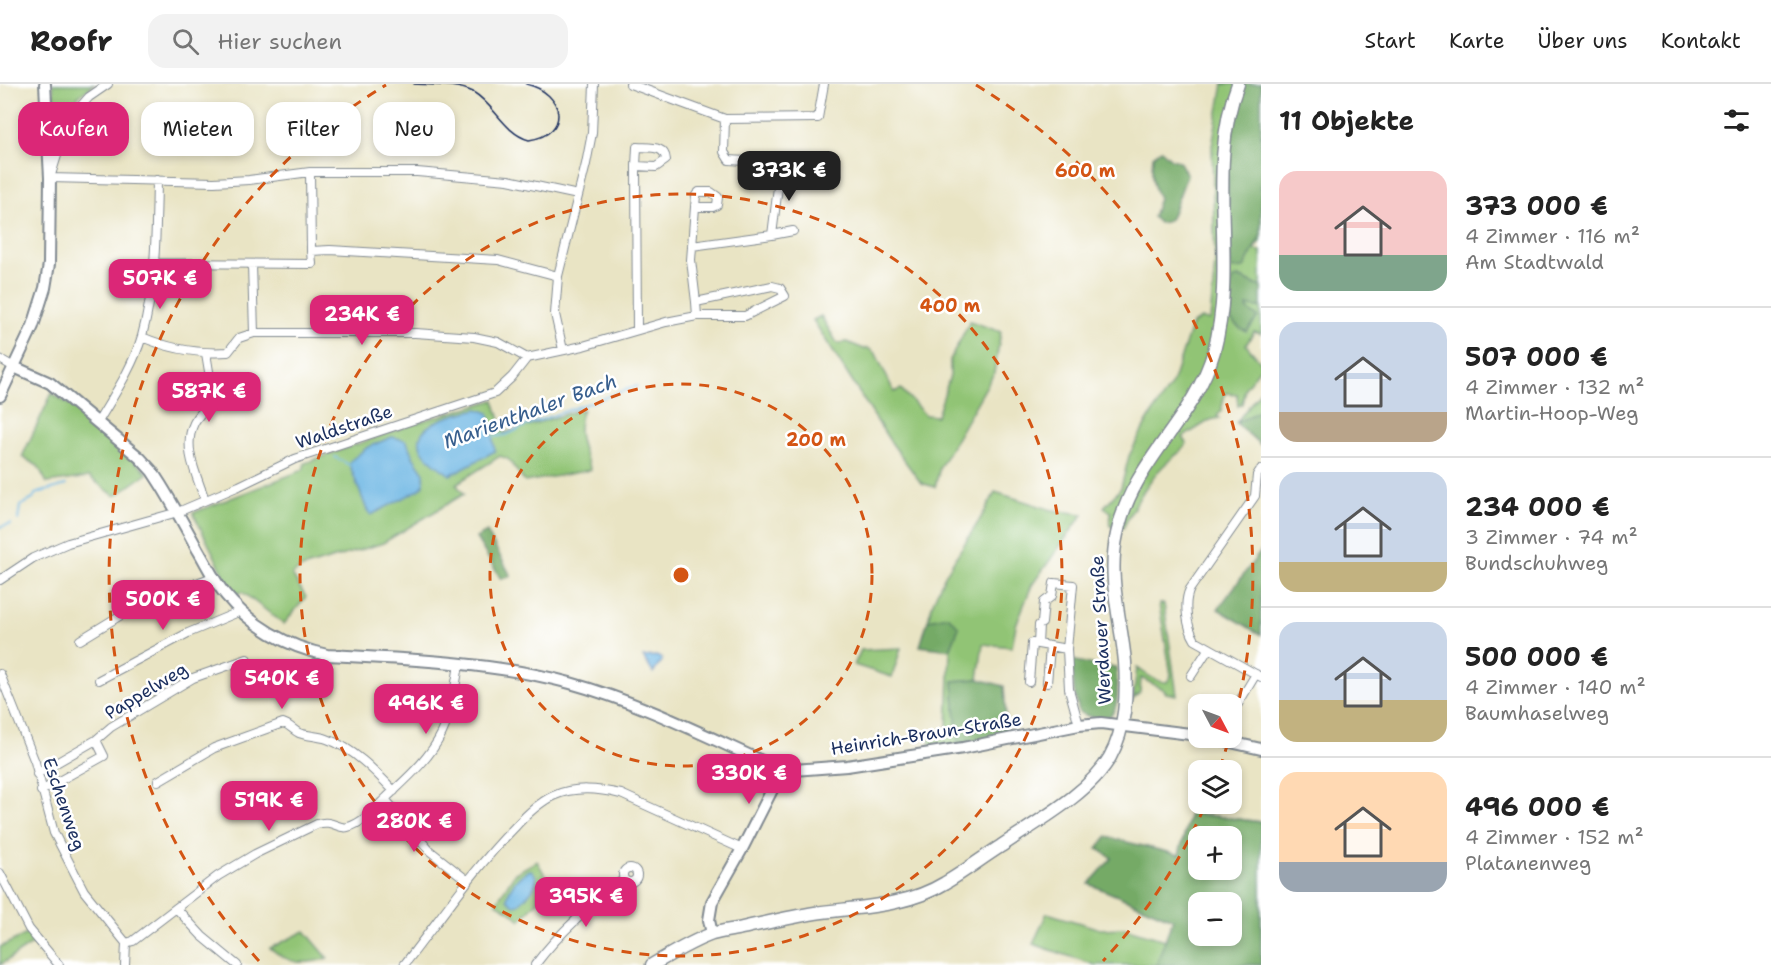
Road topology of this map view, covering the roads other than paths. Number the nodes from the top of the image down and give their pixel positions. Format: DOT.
graph roads {
  1 [pos="45,84"];
  2 [pos="108,84"];
  3 [pos="594,84"];
  4 [pos="630,84"];
  5 [pos="824,84"];
  6 [pos="1238,84"];
  7 [pos="46,102"];
  8 [pos="84,102"];
  9 [pos="725,119"];
  10 [pos="49,156"];
  11 [pos="57,156"];
  12 [pos="781,163"];
  13 [pos="800,164"];
  14 [pos="636,166"];
  15 [pos="310,172"];
  16 [pos="50,178"];
  17 [pos="157,180"];
  18 [pos="578,195"];
  19 [pos="695,207"];
  20 [pos="793,231"];
  21 [pos="772,235"];
  22 [pos="692,246"];
  23 [pos="311,251"];
  24 [pos="155,262"];
  25 [pos="252,264"];
  26 [pos="558,276"];
  27 [pos="696,302"];
  28 [pos="698,316"];
  29 [pos="637,330"];
  30 [pos="254,333"];
  31 [pos="142,337"];
  32 [pos="563,350"];
  33 [pos="206,353"];
  34 [pos="527,358"];
  35 [pos="0,359"];
  36 [pos="14,367"];
  37 [pos="0,396"];
  38 [pos="98,422"];
  39 [pos="1261,469"];
  40 [pos="206,500"];
  41 [pos="177,512"];
  42 [pos="213,577"];
  43 [pos="0,580"];
  44 [pos="241,611"];
  45 [pos="80,640"];
  46 [pos="1038,644"];
  47 [pos="1050,647"];
  48 [pos="1209,648"];
  49 [pos="1067,649"];
  50 [pos="247,659"];
  51 [pos="459,665"];
  52 [pos="0,674"];
  53 [pos="1191,676"];
  54 [pos="1258,676"];
  55 [pos="99,680"];
  56 [pos="1029,682"];
  57 [pos="1047,683"];
  58 [pos="1242,698"];
  59 [pos="1079,725"];
  60 [pos="1123,725"];
  61 [pos="1188,734"];
  62 [pos="96,740"];
  63 [pos="1242,745"];
  64 [pos="1261,749"];
  65 [pos="778,766"];
  66 [pos="37,774"];
  67 [pos="158,781"];
  68 [pos="41,791"];
  69 [pos="394,791"];
  70 [pos="385,799"];
  71 [pos="742,849"];
  72 [pos="0,873"];
  73 [pos="624,879"];
  74 [pos="468,881"];
  75 [pos="176,908"];
  76 [pos="712,934"];
  77 [pos="126,943"];
  78 [pos="59,965"];
  79 [pos="125,965"];
  80 [pos="237,965"];
  81 [pos="404,965"];
  82 [pos="535,965"];
  83 [pos="652,965"];
  1 -- 7 [label="street"];
  2 -- 8 [label="street"];
  3 -- 18 [label="street"];
  4 -- 9 [label="street"];
  5 -- 9 [label="street"];
  6 -- 60 [label="main road, Werdauer Straße"];
  9 -- 12 [label="street"];
  10 -- 16 [label="street"];
  11 -- 16 [label="street"];
  12 -- 13 [label="street"];
  12 -- 21 [label="street"];
  14 -- 29 [label="street"];
  15 -- 17 [label="street"];
  15 -- 18 [label="street"];
  15 -- 23 [label="street"];
  16 -- 17 [label="street"];
  16 -- 36 [label="street"];
  17 -- 24 [label="street"];
  18 -- 26 [label="street"];
  19 -- 22 [label="street"];
  20 -- 21 [label="street"];
  21 -- 22 [label="street"];
  22 -- 27 [label="street"];
  23 -- 25 [label="street"];
  23 -- 26 [label="street"];
  24 -- 25 [label="street"];
  24 -- 31 [label="street"];
  25 -- 30 [label="street"];
  26 -- 32 [label="street"];
  27 -- 28 [label="street"];
  27 -- 28 [label="street"];
  28 -- 29 [label="street"];
  29 -- 32 [label="street"];
  30 -- 33 [label="street"];
  30 -- 34 [label="street"];
  31 -- 33 [label="street"];
  31 -- 38 [label="street"];
  32 -- 34 [label="street"];
  33 -- 40 [label="street"];
  34 -- 40 [label="street, Waldstraße"];
  35 -- 36 [label="street"];
  36 -- 37 [label="street"];
  36 -- 38 [label="street, Heinrich-Braun-Straße"];
  38 -- 41 [label="street, Heinrich-Braun-Straße"];
  39 -- 48 [label="street"];
  40 -- 41 [label="street, Waldstraße"];
  41 -- 42 [label="street, Heinrich-Braun-Straße"];
  41 -- 43 [label="street, Waldstraße"];
  42 -- 44 [label="street, Heinrich-Braun-Straße"];
  42 -- 45 [label="street"];
  44 -- 51 [label="street, Heinrich-Braun-Straße"];
  44 -- 55 [label="street"];
  46 -- 47 [label="street"];
  46 -- 49 [label="street"];
  46 -- 56 [label="street"];
  47 -- 49 [label="street"];
  47 -- 57 [label="street"];
  48 -- 53 [label="street"];
  48 -- 54 [label="street"];
  49 -- 59 [label="street"];
  50 -- 62 [label="street, Pappelweg"];
  51 -- 65 [label="street, Heinrich-Braun-Straße"];
  51 -- 69 [label="street"];
  52 -- 66 [label="street, Eschenweg"];
  54 -- 58 [label="street"];
  59 -- 60 [label="street, Heinrich-Braun-Straße"];
  59 -- 65 [label="street, Heinrich-Braun-Straße"];
  60 -- 61 [label="street, Heinrich-Braun-Straße"];
  60 -- 76 [label="main road, Werdauer Straße"];
  62 -- 66 [label="street, Pappelweg"];
  62 -- 68 [label="street, Pappelweg"];
  63 -- 64 [label="street"];
  65 -- 71 [label="street"];
  66 -- 68 [label="street, Eschenweg"];
  67 -- 69 [label="street"];
  68 -- 77 [label="street, Eschenweg"];
  69 -- 70 [label="street"];
  70 -- 74 [label="street"];
  70 -- 75 [label="street"];
  71 -- 74 [label="street"];
  71 -- 76 [label="street"];
  72 -- 78 [label="street"];
  73 -- 82 [label="street"];
  74 -- 81 [label="street"];
  75 -- 77 [label="street"];
  75 -- 80 [label="street"];
  76 -- 83 [label="main road, Werdauer Straße"];
  77 -- 79 [label="street"];
}
